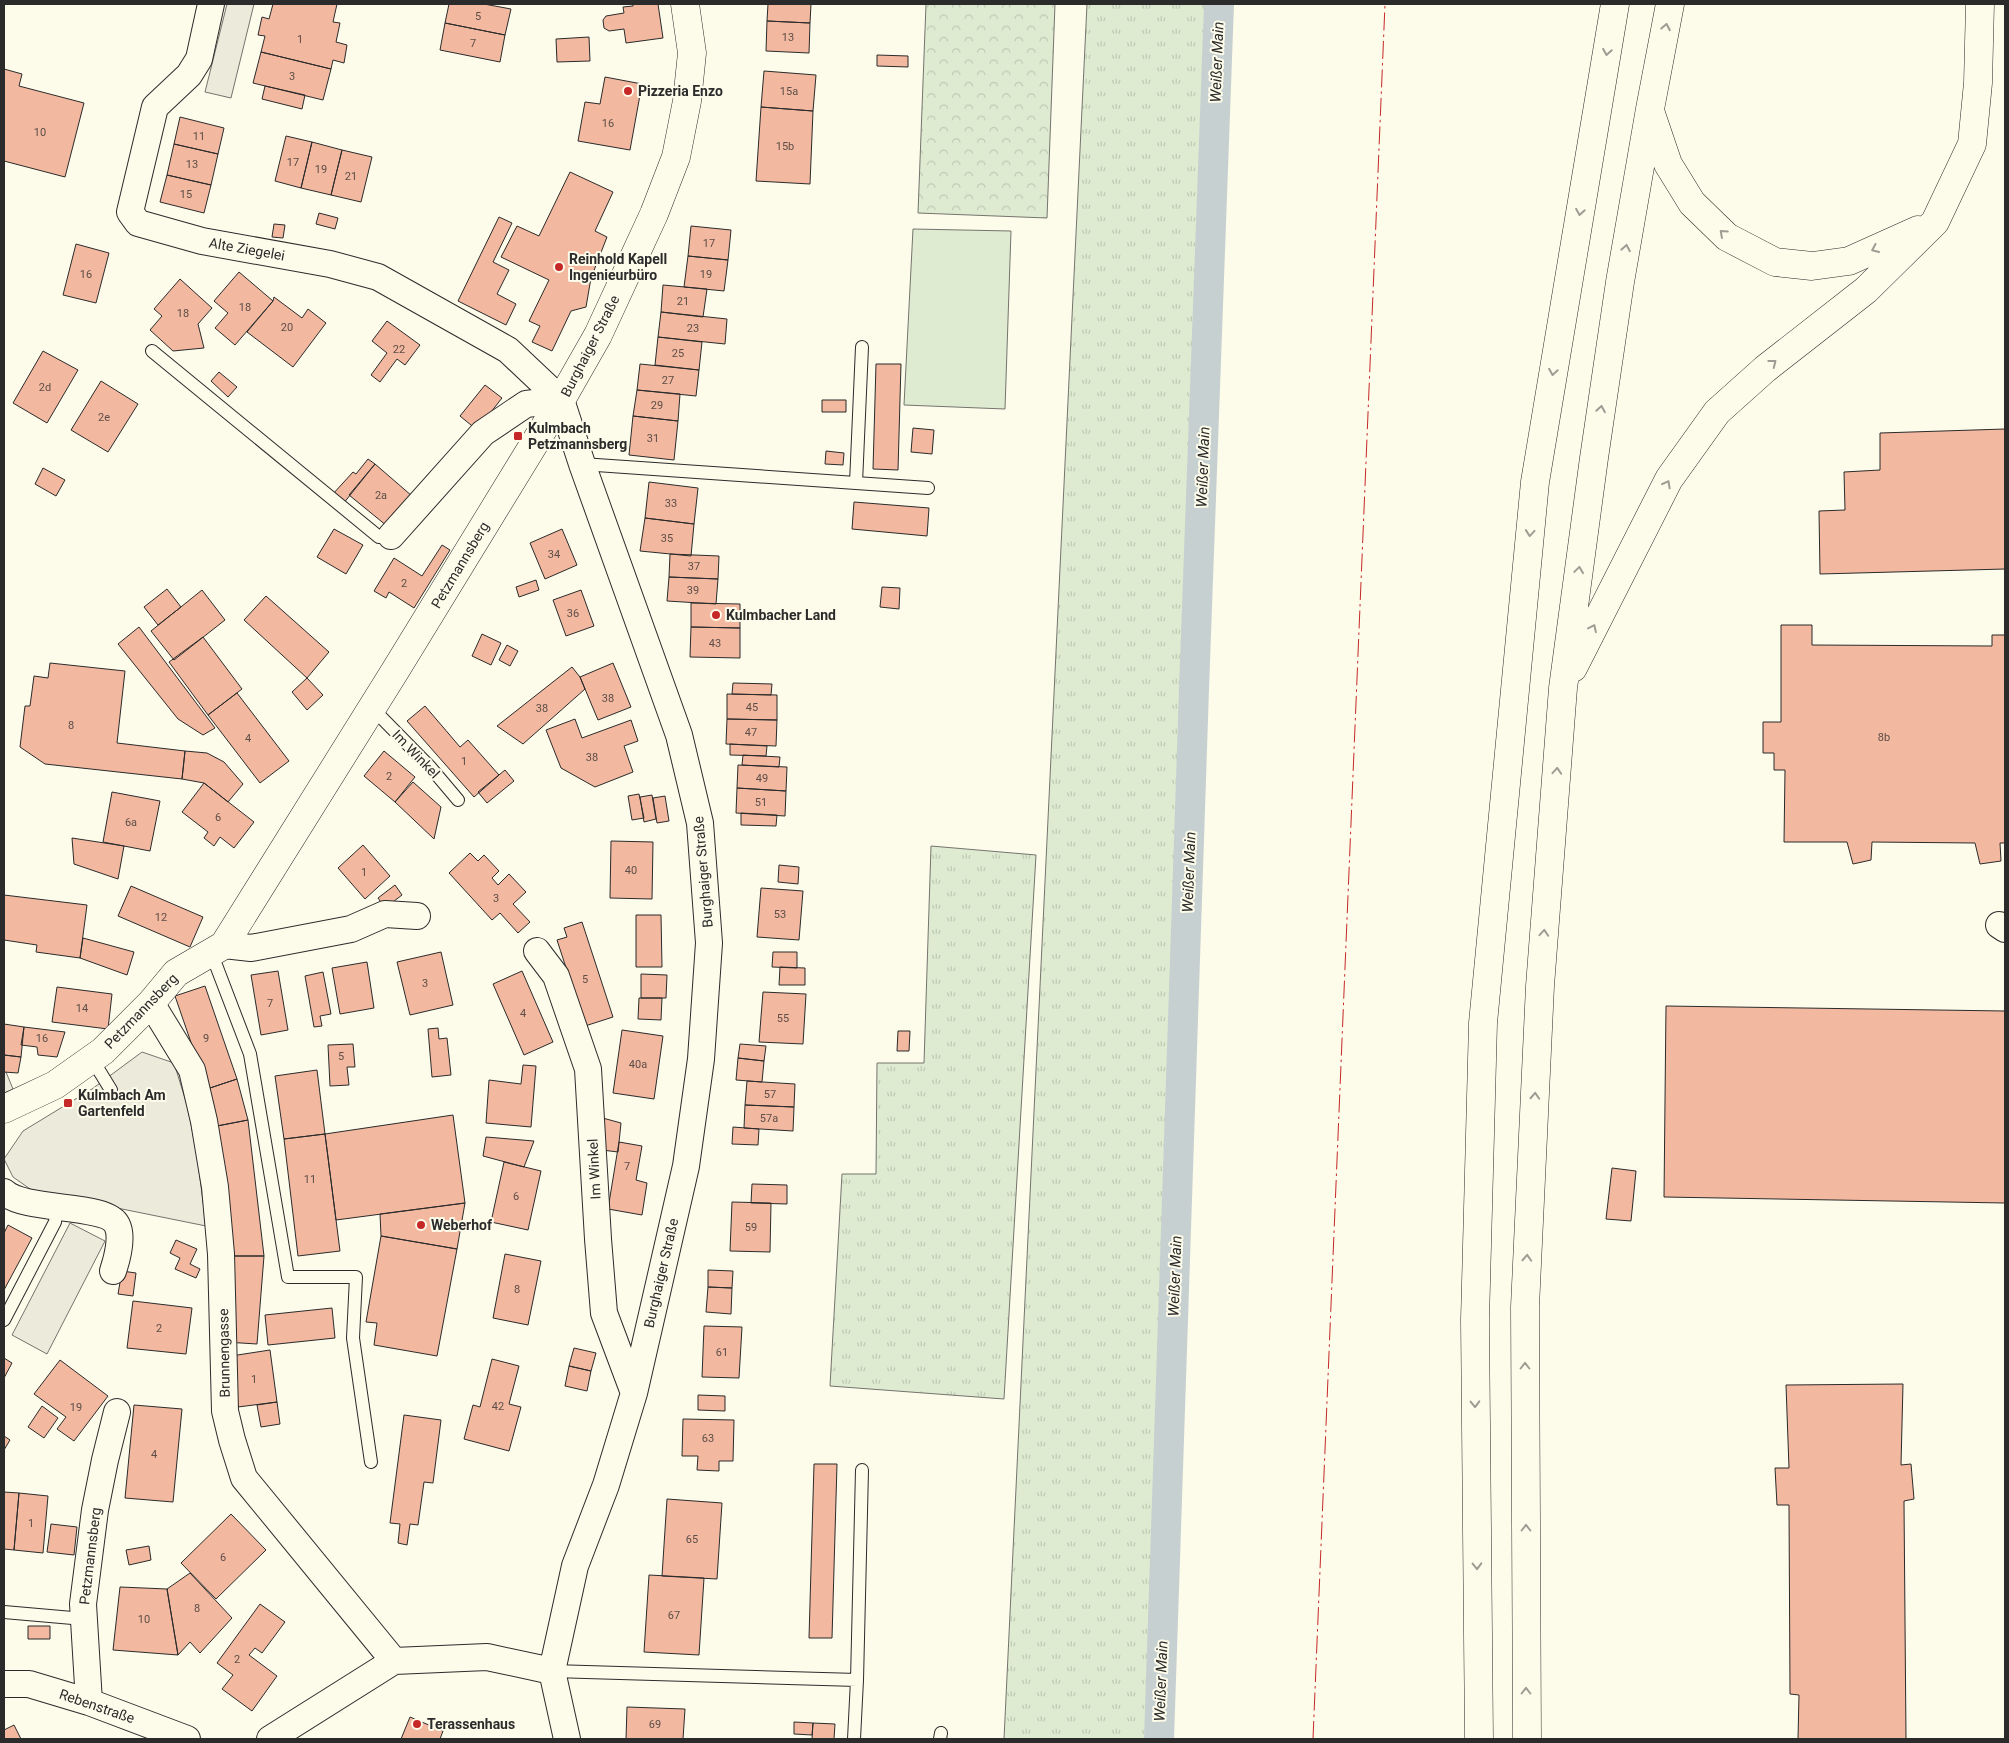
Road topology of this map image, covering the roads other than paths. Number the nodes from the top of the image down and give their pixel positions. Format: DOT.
graph roads {
  1 [pos="211,4"];
  2 [pos="685,4"];
  3 [pos="1614,4"];
  4 [pos="1670,4"];
  5 [pos="1980,4"];
  6 [pos="1650,109"];
  7 [pos="1935,222"];
  8 [pos="862,347"];
  9 [pos="152,351"];
  10 [pos="561,400"];
  11 [pos="582,464"];
  12 [pos="856,483"];
  13 [pos="928,488"];
  14 [pos="391,536"];
  15 [pos="1563,688"];
  16 [pos="372,708"];
  17 [pos="458,800"];
  18 [pos="417,916"];
  19 [pos="218,949"];
  20 [pos="537,952"];
  21 [pos="151,1003"];
  22 [pos="92,1059"];
  23 [pos="111,1090"];
  24 [pos="4,1109"];
  25 [pos="4,1192"];
  26 [pos="57,1207"];
  27 [pos="113,1271"];
  28 [pos="4,1320"];
  29 [pos="634,1393"];
  30 [pos="117,1412"];
  31 [pos="371,1462"];
  32 [pos="862,1470"];
  33 [pos="4,1612"];
  34 [pos="84,1619"];
  35 [pos="394,1662"];
  36 [pos="552,1671"];
  37 [pos="857,1680"];
  38 [pos="4,1684"];
  39 [pos="89,1702"];
  40 [pos="187,1739"];
  41 [pos="270,1739"];
  42 [pos="567,1739"];
  43 [pos="854,1739"];
  44 [pos="1479,1739"];
  45 [pos="1527,1739"];
  1 -- 10 [label="street, Alte Ziegelei"];
  2 -- 10 [label="main road, Burghaiger Straße"];
  3 -- 44 [label="main road, one-way"];
  6 -- 4 [label="main road, one-way"];
  5 -- 7 [label="main road"];
  7 -- 6 [label="main road, one-way"];
  15 -- 6 [label="main road, one-way"];
  15 -- 7 [label="main road, one-way"];
  8 -- 12 [label="lane"];
  9 -- 14 [label="lane"];
  10 -- 11 [label="street, Burghaiger Straße"];
  10 -- 14 [label="street"];
  10 -- 16 [label="main road, Petzmannsberg"];
  11 -- 12 [label="lane"];
  11 -- 29 [label="street, Burghaiger Straße"];
  12 -- 13 [label="lane"];
  45 -- 15 [label="main road, one-way"];
  16 -- 17 [label="lane, Im Winkel"];
  16 -- 19 [label="main road, Petzmannsberg"];
  18 -- 19 [label="street"];
  19 -- 21 [label="main road, Petzmannsberg"];
  19 -- 31 [label="lane"];
  20 -- 29 [label="street, Im Winkel"];
  21 -- 22 [label="main road, Petzmannsberg"];
  21 -- 35 [label="street, Brunnengasse"];
  22 -- 23 [label="lane"];
  22 -- 24 [label="main road, Petzmannsberg"];
  25 -- 26 [label="street"];
  26 -- 27 [label="street"];
  26 -- 28 [label="lane"];
  29 -- 36 [label="street, Burghaiger Straße"];
  30 -- 34 [label="street, Petzmannsberg"];
  32 -- 37 [label="lane"];
  33 -- 34 [label="lane"];
  34 -- 39 [label="street, Petzmannsberg"];
  35 -- 36 [label="street"];
  35 -- 41 [label="street"];
  36 -- 37 [label="lane"];
  36 -- 42 [label="street, Burghaiger Straße"];
  37 -- 43 [label="lane"];
  38 -- 39 [label="street, Rebenstraße"];
  39 -- 40 [label="street, Rebenstraße"];
}
